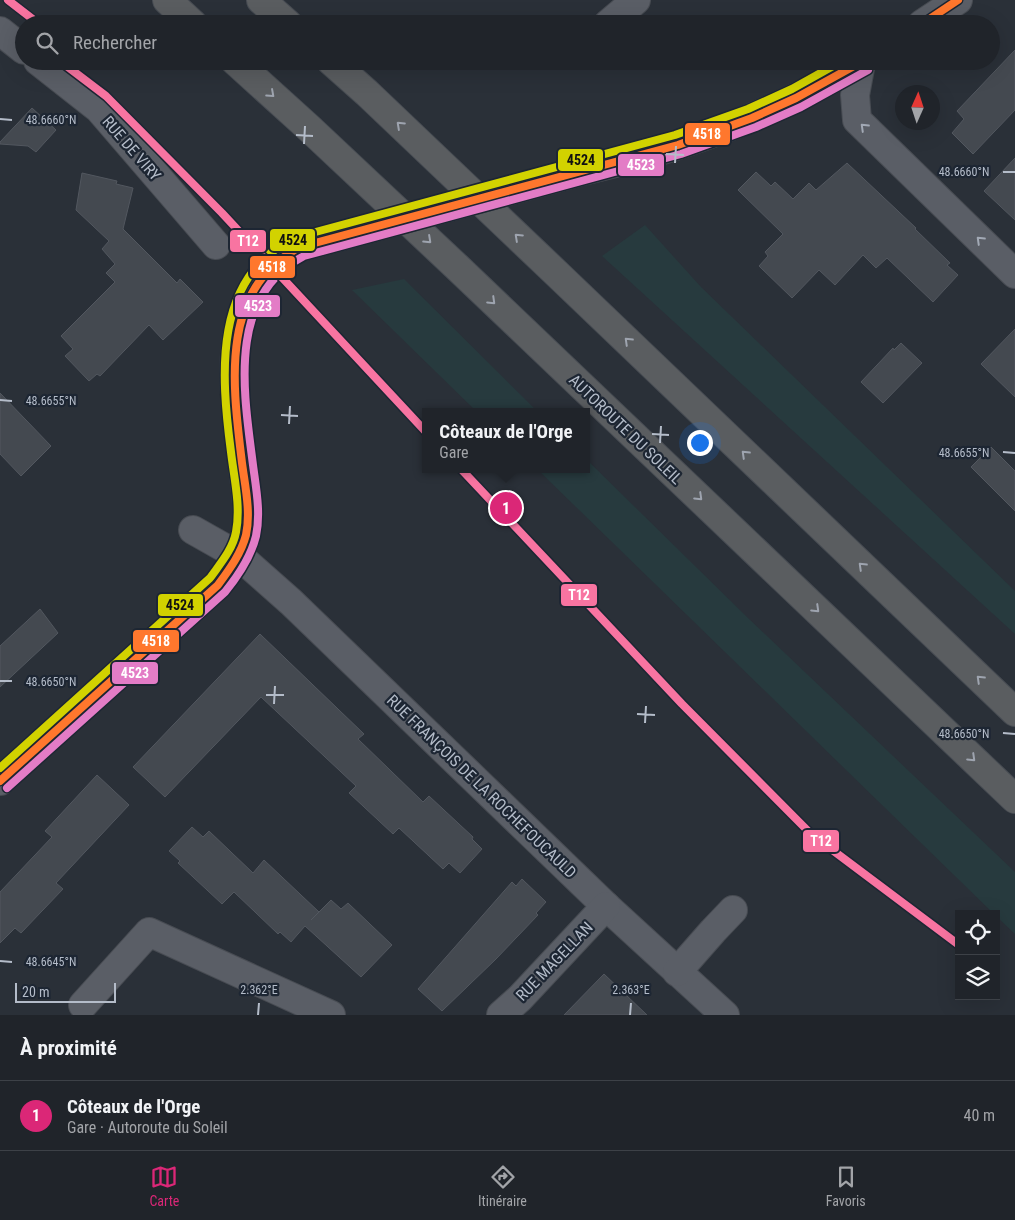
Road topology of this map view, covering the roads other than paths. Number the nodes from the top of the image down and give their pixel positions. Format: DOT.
graph roads {
  1 [pos="167,0"];
  2 [pos="261,0"];
  3 [pos="636,0"];
  4 [pos="958,0"];
  5 [pos="183,15"];
  6 [pos="278,15"];
  7 [pos="618,15"];
  8 [pos="936,15"];
  9 [pos="0,31"];
  10 [pos="15,43"];
  11 [pos="49,70"];
  12 [pos="245,70"];
  13 [pos="340,70"];
  14 [pos="847,70"];
  15 [pos="860,70"];
  16 [pos="216,245"];
  17 [pos="1015,274"];
  18 [pos="192,530"];
  19 [pos="239,556"];
  20 [pos="1015,712"];
  21 [pos="0,781"];
  22 [pos="1015,799"];
  23 [pos="606,906"];
  24 [pos="733,910"];
  25 [pos="677,972"];
  26 [pos="83,1005"];
  27 [pos="330,1015"];
  28 [pos="501,1015"];
  29 [pos="725,1015"];
  1 -- 5 [label="highway"];
  2 -- 6 [label="highway"];
  3 -- 7 [label="street"];
  4 -- 8 [label="street"];
  9 -- 10 [label="street"];
  11 -- 16 [label="street, RUE DE VIRY"];
  12 -- 22 [label="highway, AUTOROUTE DU SOLEIL, one-way"];
  20 -- 13 [label="highway, one-way"];
  14 -- 19 [label="street, bridge"];
  17 -- 15 [label="street, one-way"];
  18 -- 19 [label="street, RUE FRANÇOIS DE LA ROCHEFOUCAULD"];
  19 -- 21 [label="street"];
  19 -- 23 [label="street, RUE FRANÇOIS DE LA ROCHEFOUCAULD"];
  23 -- 25 [label="street, RUE FRANÇOIS DE LA ROCHEFOUCAULD"];
  23 -- 28 [label="street, RUE MAGELLAN"];
  24 -- 25 [label="street"];
  25 -- 29 [label="street, RUE FRANÇOIS DE LA ROCHEFOUCAULD"];
  26 -- 27 [label="street"];
}
